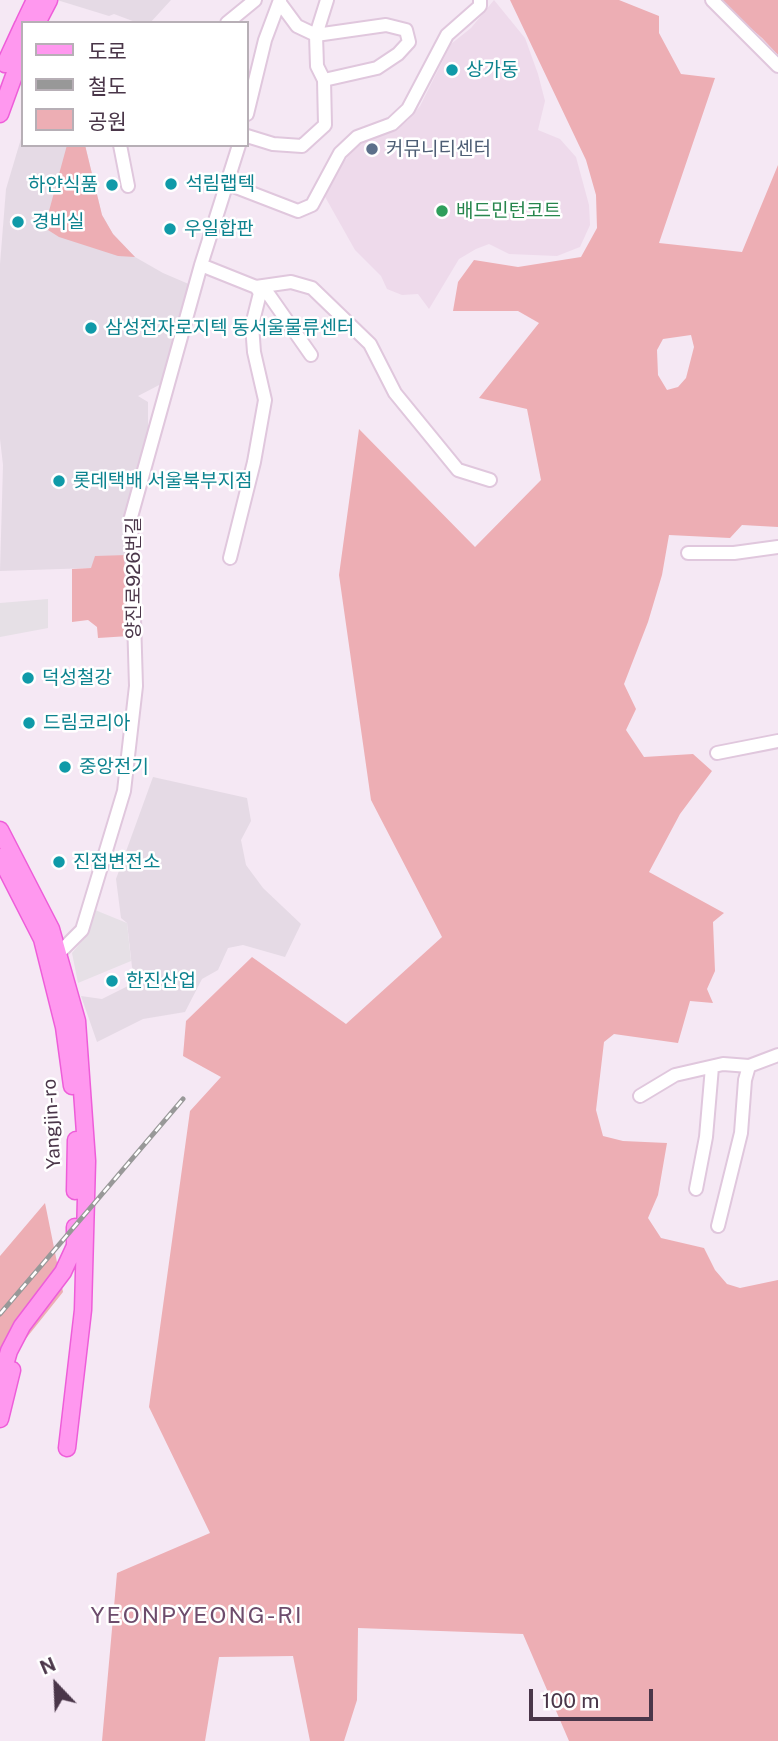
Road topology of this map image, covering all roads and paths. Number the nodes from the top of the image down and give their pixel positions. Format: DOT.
graph roads {
  1 [pos="35,0"];
  2 [pos="49,0"];
  3 [pos="255,0"];
  4 [pos="327,0"];
  5 [pos="480,0"];
  6 [pos="712,0"];
  7 [pos="280,2"];
  8 [pos="24,21"];
  9 [pos="38,21"];
  10 [pos="230,21"];
  11 [pos="21,29"];
  12 [pos="316,35"];
  13 [pos="21,57"];
  14 [pos="778,66"];
  15 [pos="324,80"];
  16 [pos="0,83"];
  17 [pos="248,110"];
  18 [pos="0,114"];
  19 [pos="248,136"];
  20 [pos="120,147"];
  21 [pos="238,147"];
  22 [pos="228,184"];
  23 [pos="128,186"];
  24 [pos="201,265"];
  25 [pos="256,287"];
  26 [pos="311,355"];
  27 [pos="490,480"];
  28 [pos="778,547"];
  29 [pos="688,553"];
  30 [pos="230,558"];
  31 [pos="778,741"];
  32 [pos="717,753"];
  33 [pos="0,830"];
  34 [pos="0,857"];
  35 [pos="54,958"];
  36 [pos="778,1055"];
  37 [pos="749,1066"];
  38 [pos="712,1067"];
  39 [pos="640,1096"];
  40 [pos="696,1189"];
  41 [pos="718,1226"];
  42 [pos="85,1252"];
  43 [pos="0,1382"];
  44 [pos="0,1419"];
  45 [pos="67,1448"];
  1 -- 8 [label="main road"];
  2 -- 9 [label="main road"];
  3 -- 10 [label="street"];
  4 -- 12 [label="street"];
  5 -- 22 [label="street"];
  6 -- 14 [label="street"];
  7 -- 12 [label="street"];
  7 -- 17 [label="street"];
  11 -- 16 [label="main road"];
  12 -- 15 [label="street"];
  12 -- 15 [label="street"];
  13 -- 18 [label="main road"];
  15 -- 19 [label="street"];
  20 -- 23 [label="street"];
  21 -- 22 [label="street, 양진로926번길"];
  22 -- 24 [label="street, 양진로926번길"];
  24 -- 25 [label="street"];
  24 -- 35 [label="street, 양진로926번길"];
  25 -- 26 [label="street"];
  25 -- 27 [label="street"];
  25 -- 30 [label="street"];
  28 -- 29 [label="street"];
  31 -- 32 [label="street"];
  33 -- 35 [label="main road, Yangjin-ro"];
  34 -- 35 [label="main road, Yangjin-ro"];
  35 -- 42 [label="main road, Yangjin-ro"];
  35 -- 43 [label="main road, Yangjin-ro"];
  36 -- 37 [label="street"];
  37 -- 38 [label="street"];
  37 -- 41 [label="street"];
  38 -- 39 [label="street"];
  38 -- 40 [label="street"];
  42 -- 44 [label="main road"];
  42 -- 45 [label="main road, Yangjin-ro"];
}
